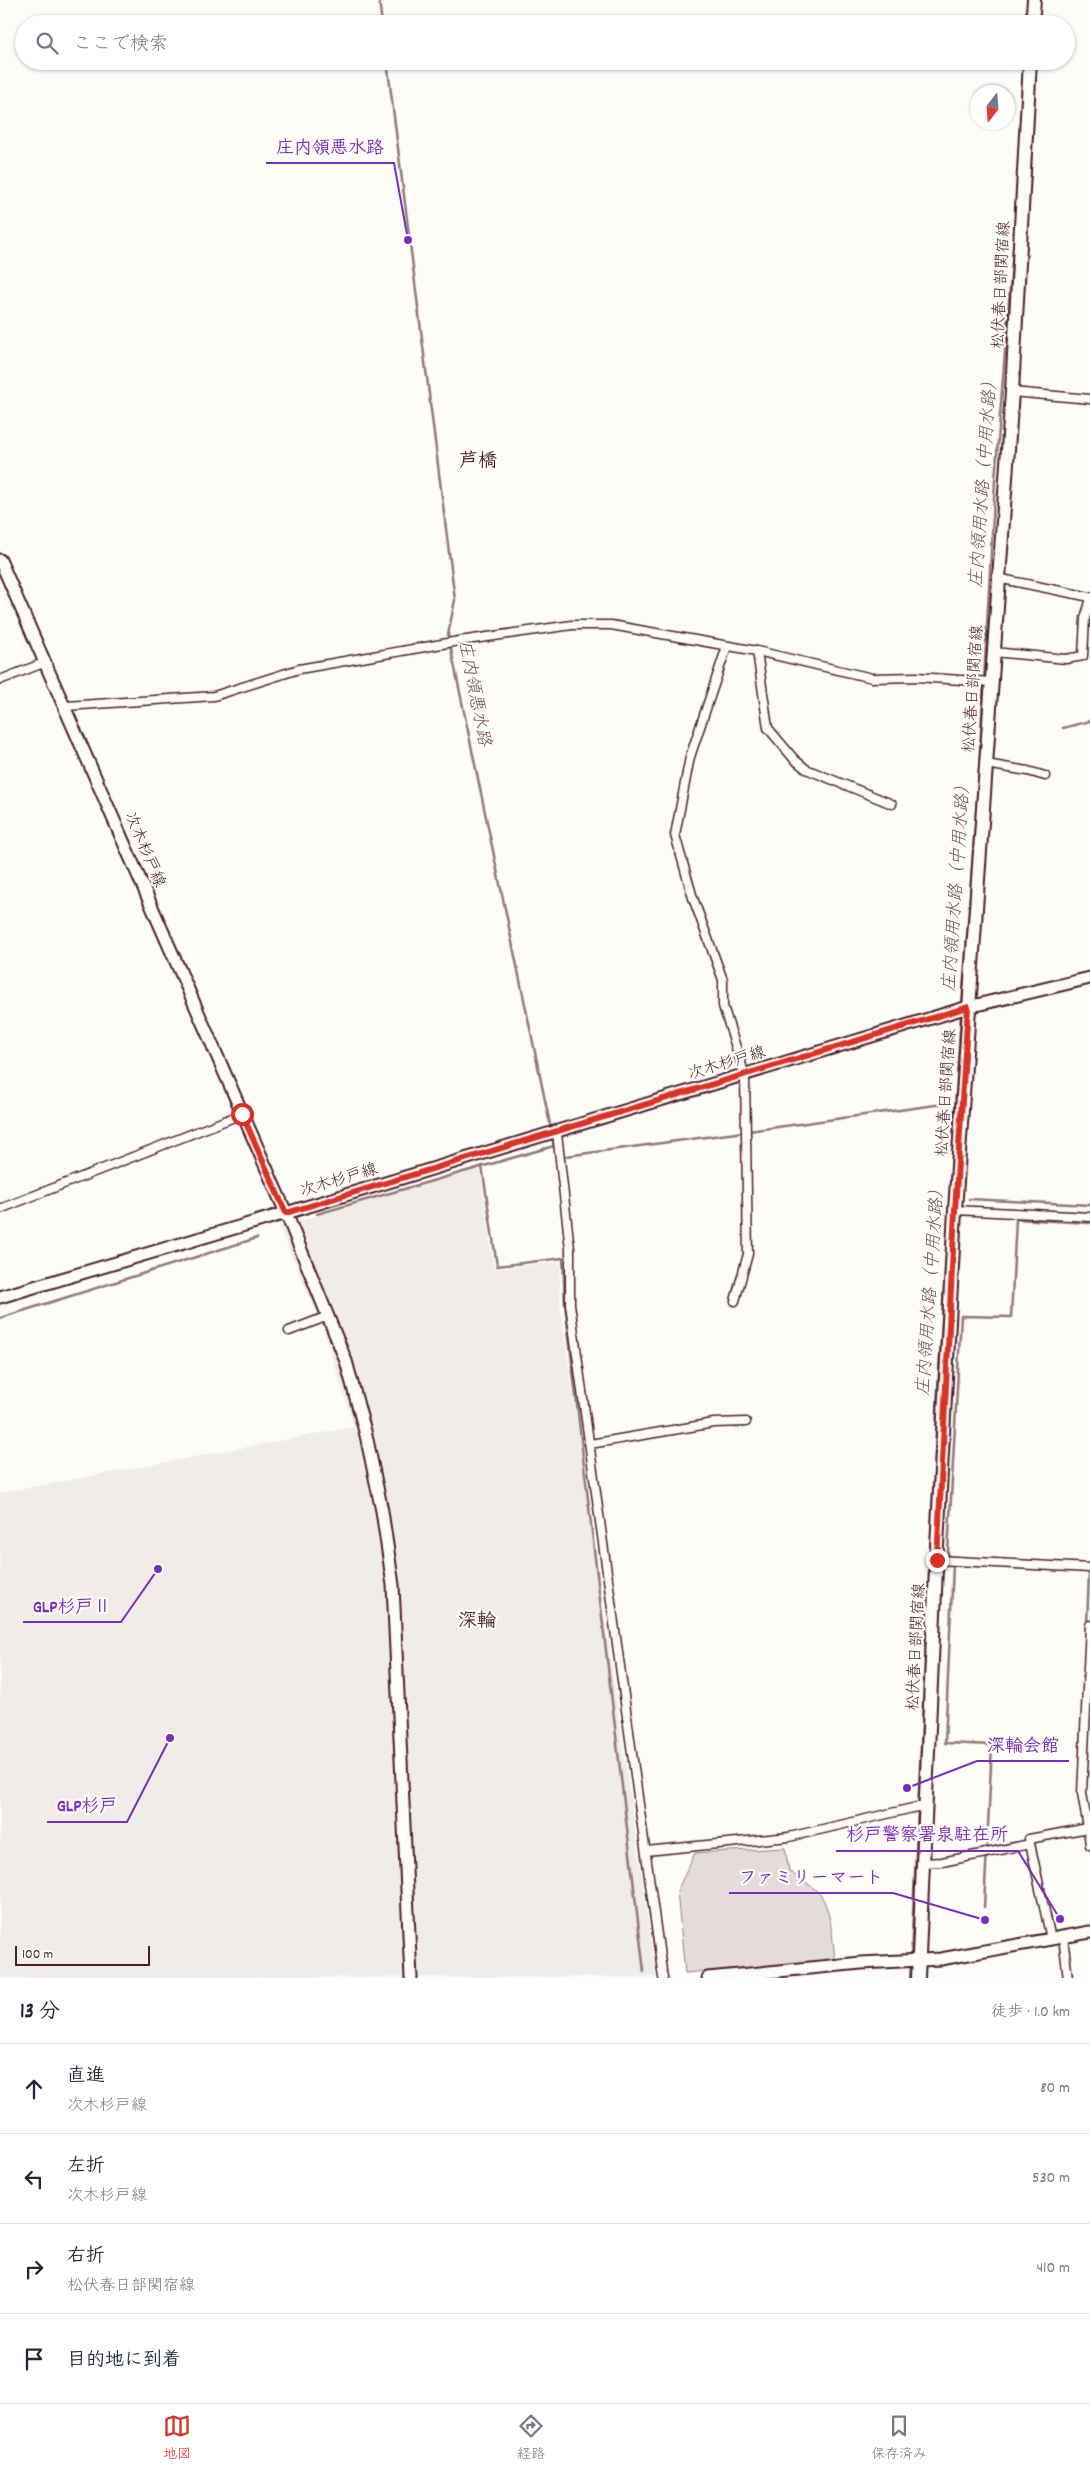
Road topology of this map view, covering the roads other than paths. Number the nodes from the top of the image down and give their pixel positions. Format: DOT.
graph roads {
  1 [pos="1034,0"];
  2 [pos="1033,15"];
  3 [pos="1030,70"];
  4 [pos="1012,392"];
  5 [pos="1090,398"];
  6 [pos="0,560"];
  7 [pos="997,578"];
  8 [pos="1090,597"];
  9 [pos="1090,602"];
  10 [pos="727,646"];
  11 [pos="756,651"];
  12 [pos="994,652"];
  13 [pos="46,662"];
  14 [pos="0,680"];
  15 [pos="992,682"];
  16 [pos="66,706"];
  17 [pos="986,764"];
  18 [pos="1045,776"];
  19 [pos="892,804"];
  20 [pos="1090,978"];
  21 [pos="968,1007"];
  22 [pos="745,1076"];
  23 [pos="242,1114"];
  24 [pos="557,1133"];
  25 [pos="0,1208"];
  26 [pos="955,1210"];
  27 [pos="286,1213"];
  28 [pos="1090,1217"];
  29 [pos="0,1298"];
  30 [pos="735,1301"];
  31 [pos="328,1316"];
  32 [pos="289,1331"];
  33 [pos="746,1422"];
  34 [pos="590,1444"];
  35 [pos="937,1560"];
  36 [pos="1090,1568"];
  37 [pos="1090,1625"];
  38 [pos="926,1807"];
  39 [pos="1088,1828"];
  40 [pos="1030,1844"];
  41 [pos="1090,1845"];
  42 [pos="646,1851"];
  43 [pos="923,1863"];
  44 [pos="1090,1932"];
  45 [pos="1057,1938"];
  46 [pos="919,1961"];
  47 [pos="411,1978"];
  48 [pos="663,1978"];
  49 [pos="708,1978"];
  50 [pos="918,1978"];
  51 [pos="1068,1978"];
  1 -- 2 [label="main road"];
  3 -- 4 [label="main road, 松伏春日部関宿線"];
  4 -- 5 [label="street"];
  4 -- 7 [label="main road, 松伏春日部関宿線"];
  6 -- 13 [label="main road, 次木杉戸線"];
  7 -- 8 [label="street"];
  7 -- 12 [label="main road, 松伏春日部関宿線"];
  9 -- 12 [label="street"];
  10 -- 11 [label="street"];
  10 -- 16 [label="street"];
  10 -- 22 [label="street"];
  11 -- 15 [label="street"];
  11 -- 19 [label="street"];
  12 -- 15 [label="main road, 松伏春日部関宿線"];
  13 -- 14 [label="street"];
  13 -- 16 [label="main road, 次木杉戸線"];
  15 -- 17 [label="main road, 松伏春日部関宿線"];
  16 -- 23 [label="main road, 次木杉戸線"];
  17 -- 18 [label="street"];
  17 -- 21 [label="main road, 松伏春日部関宿線"];
  20 -- 21 [label="main road, 次木杉戸線"];
  21 -- 22 [label="main road, 次木杉戸線"];
  21 -- 26 [label="main road, 松伏春日部関宿線"];
  22 -- 24 [label="main road, 次木杉戸線"];
  22 -- 30 [label="street"];
  23 -- 25 [label="street"];
  23 -- 27 [label="main road, 次木杉戸線"];
  24 -- 27 [label="main road, 次木杉戸線"];
  24 -- 34 [label="street"];
  26 -- 28 [label="street"];
  26 -- 35 [label="main road, 松伏春日部関宿線"];
  27 -- 29 [label="main road"];
  27 -- 31 [label="main road"];
  31 -- 32 [label="street"];
  31 -- 47 [label="main road"];
  33 -- 34 [label="street"];
  34 -- 42 [label="street"];
  35 -- 36 [label="street"];
  35 -- 38 [label="main road, 松伏春日部関宿線"];
  37 -- 39 [label="street"];
  38 -- 42 [label="street"];
  38 -- 43 [label="main road, 松伏春日部関宿線"];
  39 -- 40 [label="street"];
  39 -- 41 [label="street"];
  40 -- 43 [label="street"];
  40 -- 45 [label="street"];
  42 -- 48 [label="street"];
  43 -- 46 [label="main road, 松伏春日部関宿線"];
  44 -- 45 [label="main road"];
  45 -- 46 [label="main road"];
  45 -- 51 [label="street"];
  46 -- 49 [label="main road"];
  46 -- 50 [label="main road, 松伏春日部関宿線"];
}
